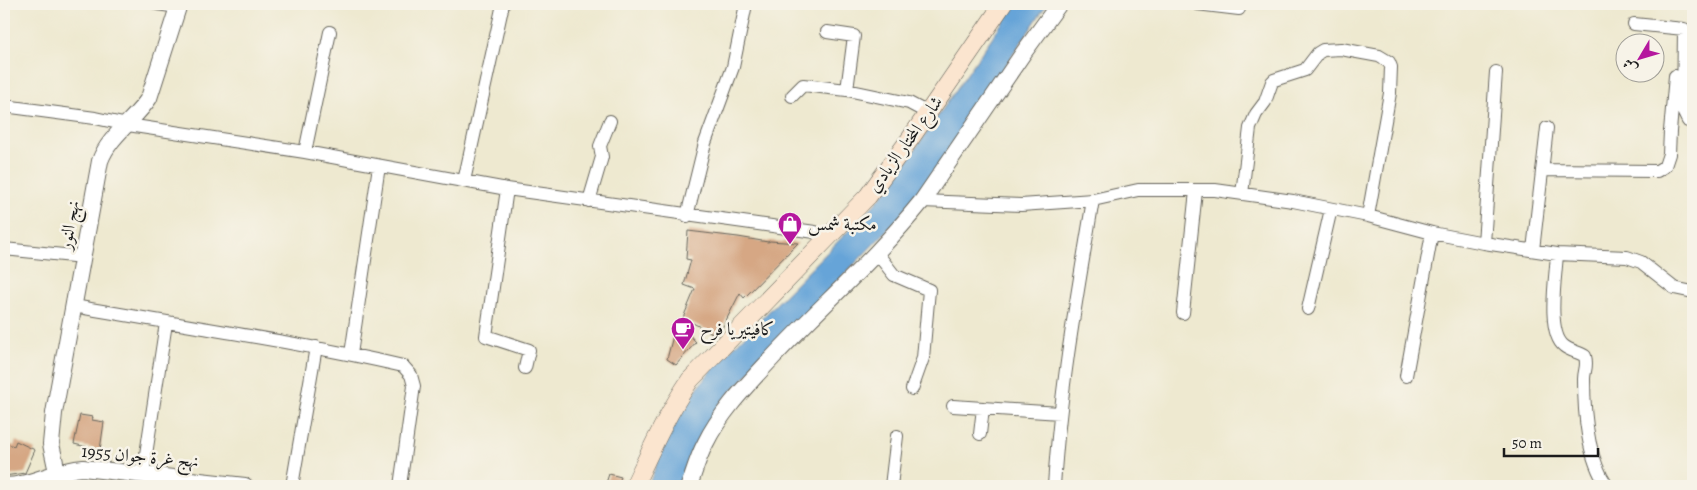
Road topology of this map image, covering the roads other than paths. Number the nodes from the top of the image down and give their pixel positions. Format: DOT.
graph roads {
  1 [pos="157,4"];
  2 [pos="503,4"];
  3 [pos="746,4"];
  4 [pos="1003,4"];
  5 [pos="1059,4"];
  6 [pos="1197,4"];
  7 [pos="178,5"];
  8 [pos="1239,9"];
  9 [pos="1634,24"];
  10 [pos="330,32"];
  11 [pos="827,32"];
  12 [pos="1496,72"];
  13 [pos="1675,76"];
  14 [pos="847,90"];
  15 [pos="792,96"];
  16 [pos="4,106"];
  17 [pos="928,113"];
  18 [pos="610,121"];
  19 [pos="1693,122"];
  20 [pos="128,124"];
  21 [pos="1547,128"];
  22 [pos="305,152"];
  23 [pos="379,166"];
  24 [pos="1542,170"];
  25 [pos="464,181"];
  26 [pos="507,189"];
  27 [pos="1196,190"];
  28 [pos="1242,194"];
  29 [pos="1093,200"];
  30 [pos="589,201"];
  31 [pos="922,201"];
  32 [pos="1331,209"];
  33 [pos="687,216"];
  34 [pos="1368,216"];
  35 [pos="1432,233"];
  36 [pos="825,240"];
  37 [pos="1484,244"];
  38 [pos="4,249"];
  39 [pos="1532,250"];
  40 [pos="876,252"];
  41 [pos="1557,254"];
  42 [pos="83,257"];
  43 [pos="1693,292"];
  44 [pos="74,306"];
  45 [pos="1308,309"];
  46 [pos="1183,313"];
  47 [pos="166,323"];
  48 [pos="316,347"];
  49 [pos="351,354"];
  50 [pos="525,368"];
  51 [pos="1406,376"];
  52 [pos="912,389"];
  53 [pos="953,406"];
  54 [pos="984,408"];
  55 [pos="1060,413"];
  56 [pos="980,434"];
  57 [pos="897,436"];
  58 [pos="57,472"];
  59 [pos="143,474"];
  60 [pos="31,484"];
  61 [pos="4,486"];
  62 [pos="246,486"];
  63 [pos="292,486"];
  64 [pos="400,486"];
  65 [pos="634,486"];
  66 [pos="689,486"];
  67 [pos="890,486"];
  68 [pos="1054,486"];
  69 [pos="1607,486"];
  1 -- 7 [label="street"];
  2 -- 25 [label="street"];
  3 -- 33 [label="street"];
  4 -- 17 [label="main road, شارع المختار الزيادي"];
  5 -- 31 [label="street"];
  6 -- 8 [label="street"];
  7 -- 20 [label="street, نهج النور"];
  9 -- 19 [label="street"];
  10 -- 22 [label="street"];
  11 -- 14 [label="street"];
  12 -- 37 [label="street"];
  13 -- 24 [label="street"];
  14 -- 15 [label="street"];
  14 -- 17 [label="street"];
  16 -- 20 [label="street"];
  17 -- 36 [label="main road, شارع المختار الزيادي"];
  18 -- 30 [label="street"];
  20 -- 22 [label="street"];
  20 -- 42 [label="street, نهج النور"];
  21 -- 24 [label="street"];
  22 -- 23 [label="street"];
  23 -- 25 [label="street"];
  23 -- 49 [label="street"];
  24 -- 39 [label="street"];
  25 -- 26 [label="street"];
  26 -- 30 [label="street"];
  26 -- 50 [label="street"];
  27 -- 28 [label="street"];
  27 -- 29 [label="street"];
  27 -- 46 [label="street"];
  28 -- 32 [label="street"];
  28 -- 34 [label="street"];
  29 -- 31 [label="street"];
  29 -- 55 [label="street"];
  30 -- 33 [label="street"];
  31 -- 40 [label="street"];
  32 -- 34 [label="street"];
  32 -- 45 [label="street"];
  33 -- 36 [label="street"];
  34 -- 35 [label="street"];
  35 -- 37 [label="street"];
  35 -- 51 [label="street"];
  36 -- 65 [label="main road, شارع المختار الزيادي"];
  37 -- 39 [label="street"];
  38 -- 42 [label="street"];
  39 -- 41 [label="street"];
  40 -- 52 [label="street"];
  40 -- 66 [label="street"];
  41 -- 43 [label="street"];
  41 -- 69 [label="street"];
  42 -- 44 [label="street, نهج النور"];
  44 -- 47 [label="street"];
  44 -- 58 [label="street, نهج النور"];
  47 -- 48 [label="street"];
  47 -- 59 [label="street"];
  48 -- 49 [label="street"];
  48 -- 63 [label="street"];
  49 -- 64 [label="street"];
  53 -- 54 [label="street"];
  54 -- 55 [label="street"];
  54 -- 56 [label="street"];
  55 -- 68 [label="street"];
  57 -- 67 [label="street"];
  58 -- 59 [label="street, نهج غرة جوان 1955"];
  58 -- 60 [label="street, نهج غرة جوان 1955"];
  59 -- 62 [label="street, نهج غرة جوان 1955"];
  60 -- 61 [label="street, نهج غرة جوان 1955"];
}
